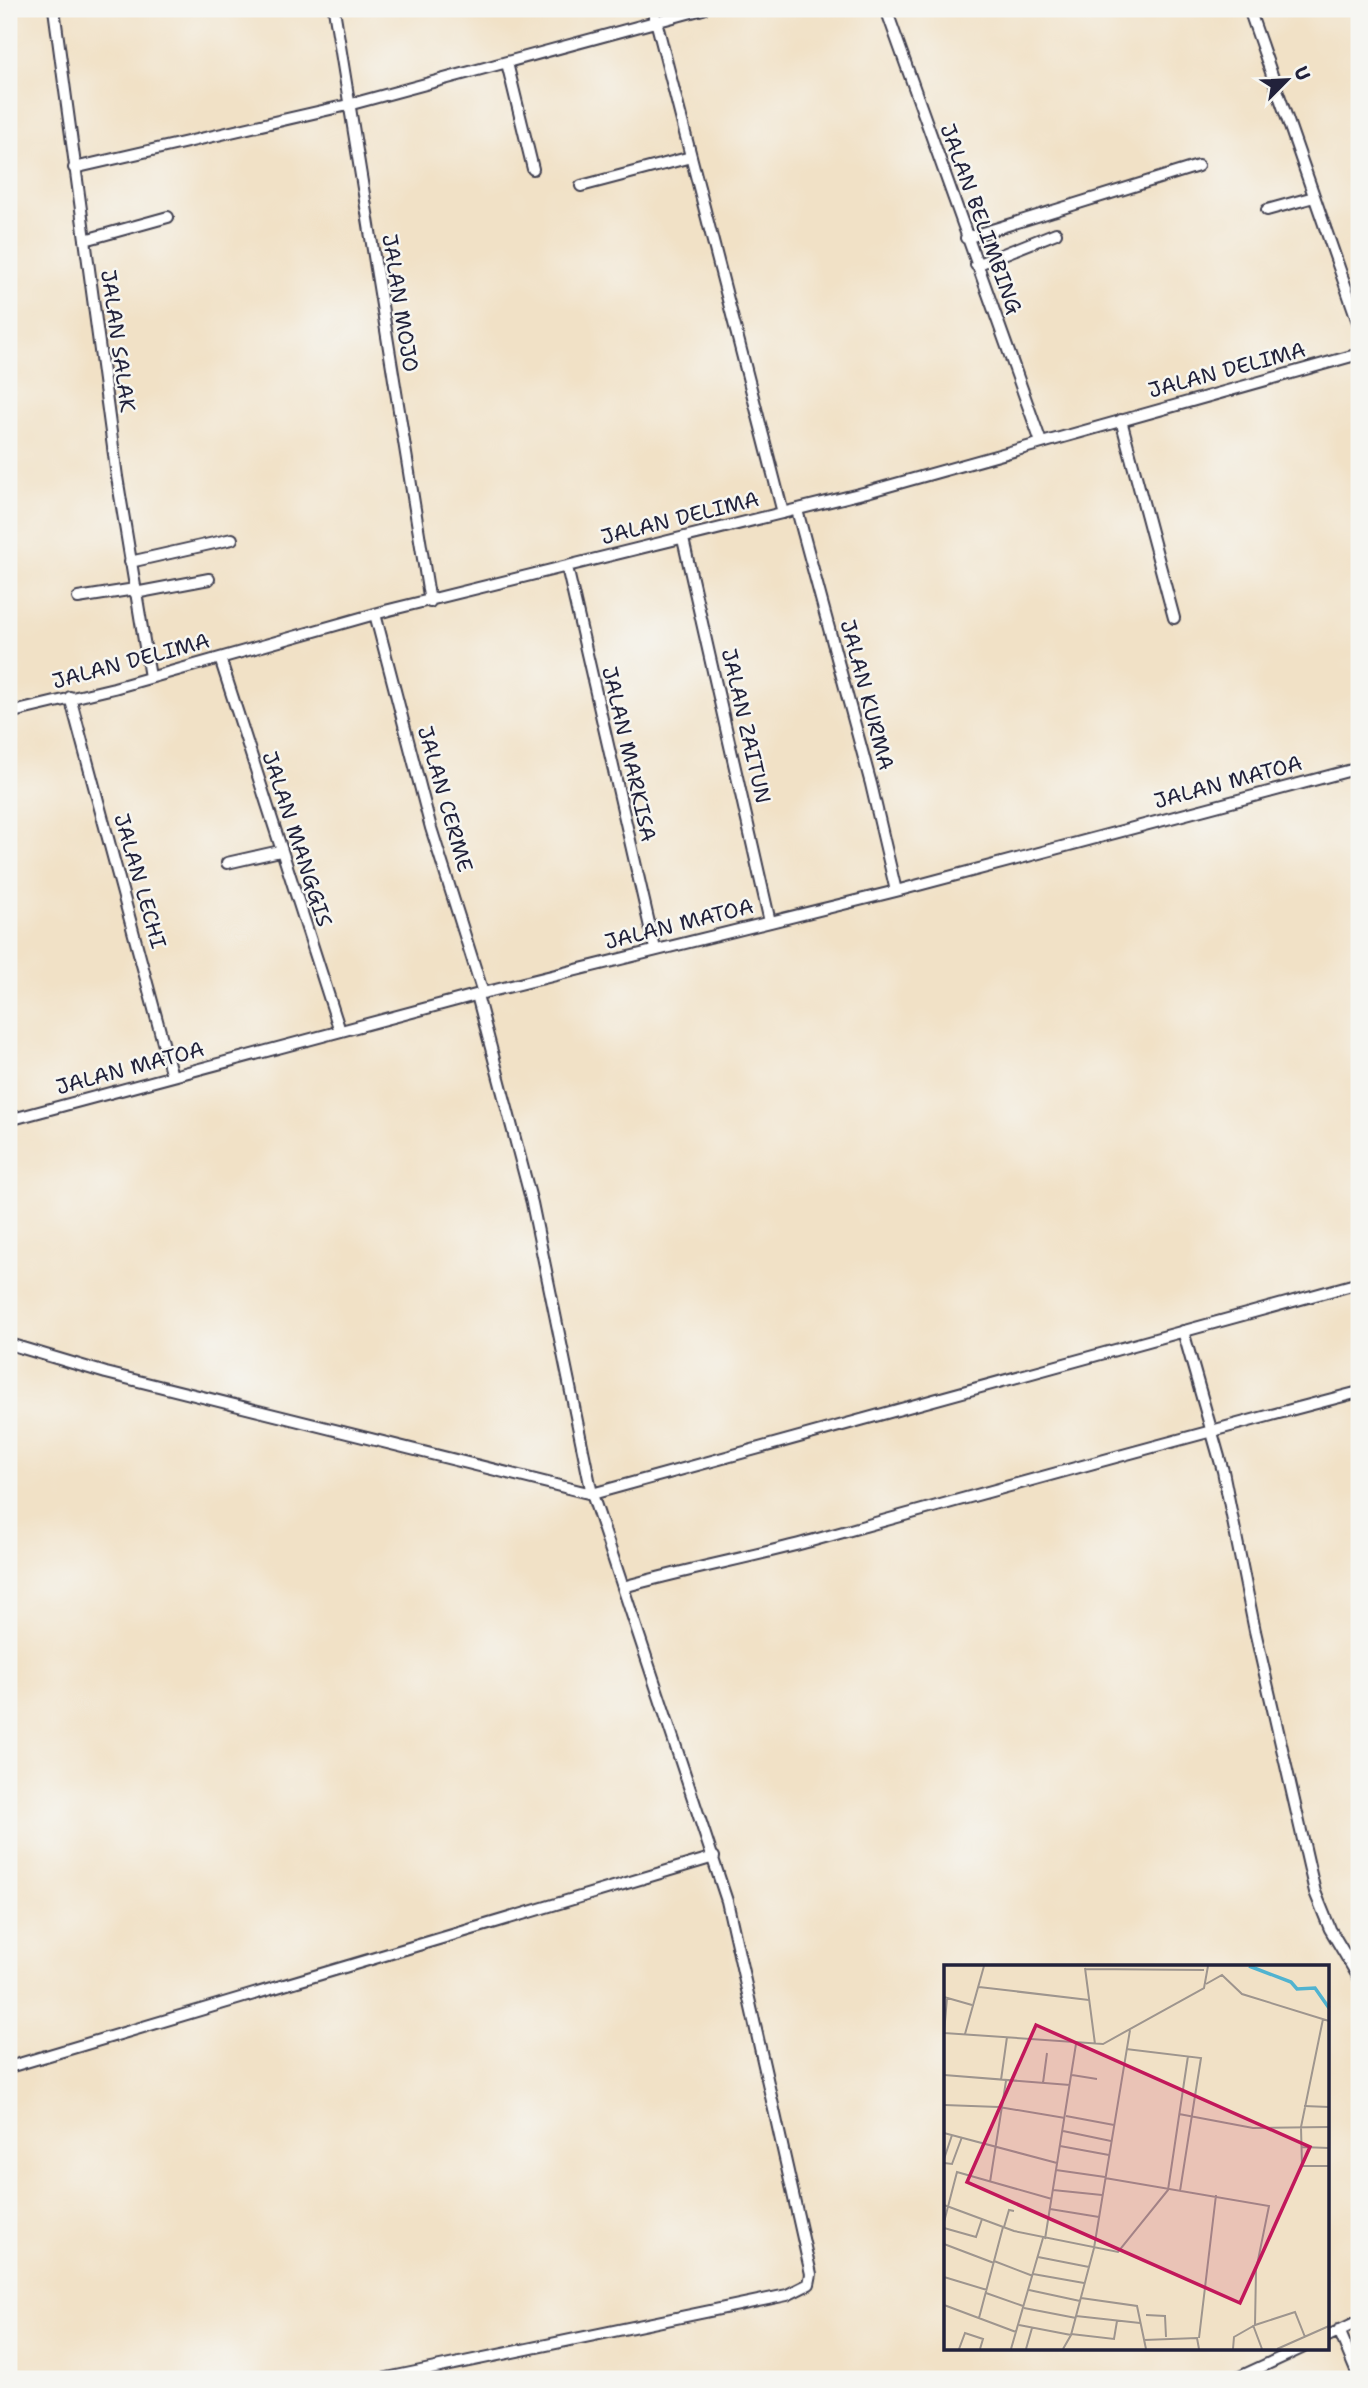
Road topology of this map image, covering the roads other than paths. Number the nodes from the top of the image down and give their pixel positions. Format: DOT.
graph roads {
  1 [pos="54,9"];
  2 [pos="334,9"];
  3 [pos="653,9"];
  4 [pos="703,9"];
  5 [pos="886,9"];
  6 [pos="1249,9"];
  7 [pos="657,22"];
  8 [pos="508,62"];
  9 [pos="348,105"];
  10 [pos="691,157"];
  11 [pos="1198,166"];
  12 [pos="74,168"];
  13 [pos="533,169"];
  14 [pos="581,186"];
  15 [pos="1314,197"];
  16 [pos="1267,210"];
  17 [pos="168,217"];
  18 [pos="1056,233"];
  19 [pos="966,238"];
  20 [pos="85,240"];
  21 [pos="976,265"];
  22 [pos="1359,325"];
  23 [pos="1359,354"];
  24 [pos="1121,420"];
  25 [pos="1041,442"];
  26 [pos="797,510"];
  27 [pos="783,513"];
  28 [pos="683,538"];
  29 [pos="232,539"];
  30 [pos="131,562"];
  31 [pos="566,567"];
  32 [pos="209,579"];
  33 [pos="135,591"];
  34 [pos="78,598"];
  35 [pos="430,602"];
  36 [pos="375,614"];
  37 [pos="1174,618"];
  38 [pos="220,658"];
  39 [pos="150,677"];
  40 [pos="70,697"];
  41 [pos="9,713"];
  42 [pos="1359,768"];
  43 [pos="280,851"];
  44 [pos="227,863"];
  45 [pos="896,891"];
  46 [pos="770,922"];
  47 [pos="655,949"];
  48 [pos="480,994"];
  49 [pos="340,1031"];
  50 [pos="172,1076"];
  51 [pos="9,1120"];
  52 [pos="1359,1283"];
  53 [pos="1183,1331"];
  54 [pos="9,1344"];
  55 [pos="1359,1392"];
  56 [pos="1213,1430"];
  57 [pos="592,1494"];
  58 [pos="623,1587"];
  59 [pos="714,1857"];
  60 [pos="1359,1978"];
  61 [pos="9,2067"];
  62 [pos="1359,2321"];
  63 [pos="1339,2330"];
  64 [pos="1330,2335"];
  65 [pos="1298,2350"];
  66 [pos="1359,2378"];
  67 [pos="382,2379"];
  68 [pos="1235,2379"];
  1 -- 12 [label="street, JALAN SALAK"];
  2 -- 9 [label="street, JALAN MOJO"];
  3 -- 7 [label="street"];
  4 -- 7 [label="street"];
  5 -- 19 [label="street, JALAN BELIMBING"];
  6 -- 15 [label="street"];
  7 -- 8 [label="street"];
  7 -- 10 [label="street"];
  8 -- 9 [label="street"];
  8 -- 13 [label="street"];
  9 -- 12 [label="street"];
  9 -- 35 [label="street, JALAN MOJO"];
  10 -- 14 [label="street"];
  10 -- 27 [label="street"];
  11 -- 19 [label="street"];
  12 -- 20 [label="street, JALAN SALAK"];
  15 -- 16 [label="street"];
  15 -- 22 [label="street"];
  17 -- 20 [label="street"];
  18 -- 21 [label="street"];
  19 -- 21 [label="street, JALAN BELIMBING"];
  20 -- 30 [label="street, JALAN SALAK"];
  21 -- 25 [label="street, JALAN BELIMBING"];
  23 -- 24 [label="street, JALAN DELIMA"];
  24 -- 25 [label="street, JALAN DELIMA"];
  24 -- 37 [label="street"];
  25 -- 26 [label="street, JALAN DELIMA"];
  26 -- 27 [label="street, JALAN DELIMA"];
  26 -- 45 [label="street, JALAN KURMA"];
  27 -- 28 [label="street, JALAN DELIMA"];
  28 -- 31 [label="street, JALAN DELIMA"];
  28 -- 46 [label="street, JALAN ZAITUN"];
  29 -- 30 [label="street"];
  30 -- 33 [label="street, JALAN SALAK"];
  31 -- 35 [label="street, JALAN DELIMA"];
  31 -- 47 [label="street, JALAN MARKISA"];
  32 -- 33 [label="street"];
  33 -- 34 [label="street"];
  33 -- 39 [label="street, JALAN SALAK"];
  35 -- 36 [label="street, JALAN DELIMA"];
  36 -- 38 [label="street, JALAN DELIMA"];
  36 -- 48 [label="street, JALAN CERME"];
  38 -- 39 [label="street, JALAN DELIMA"];
  38 -- 43 [label="street, JALAN MANGGIS"];
  39 -- 40 [label="street, JALAN DELIMA"];
  40 -- 41 [label="street, JALAN DELIMA"];
  40 -- 50 [label="street, JALAN LECHI"];
  42 -- 45 [label="street, JALAN MATOA"];
  43 -- 44 [label="street"];
  43 -- 49 [label="street, JALAN MANGGIS"];
  45 -- 46 [label="street, JALAN MATOA"];
  46 -- 47 [label="street, JALAN MATOA"];
  47 -- 48 [label="street, JALAN MATOA"];
  48 -- 49 [label="street, JALAN MATOA"];
  48 -- 57 [label="street, JALAN CERME"];
  49 -- 50 [label="street, JALAN MATOA"];
  50 -- 51 [label="street, JALAN MATOA"];
  52 -- 53 [label="street"];
  53 -- 56 [label="street"];
  53 -- 57 [label="street"];
  54 -- 57 [label="street"];
  55 -- 56 [label="street"];
  56 -- 58 [label="street"];
  56 -- 60 [label="street"];
  57 -- 58 [label="street, JALAN CERME"];
  58 -- 59 [label="street, JALAN CERME"];
  59 -- 61 [label="street"];
  59 -- 67 [label="street, JALAN CERME"];
  62 -- 63 [label="street"];
  63 -- 64 [label="street"];
  63 -- 66 [label="street"];
  65 -- 68 [label="street"];
}
